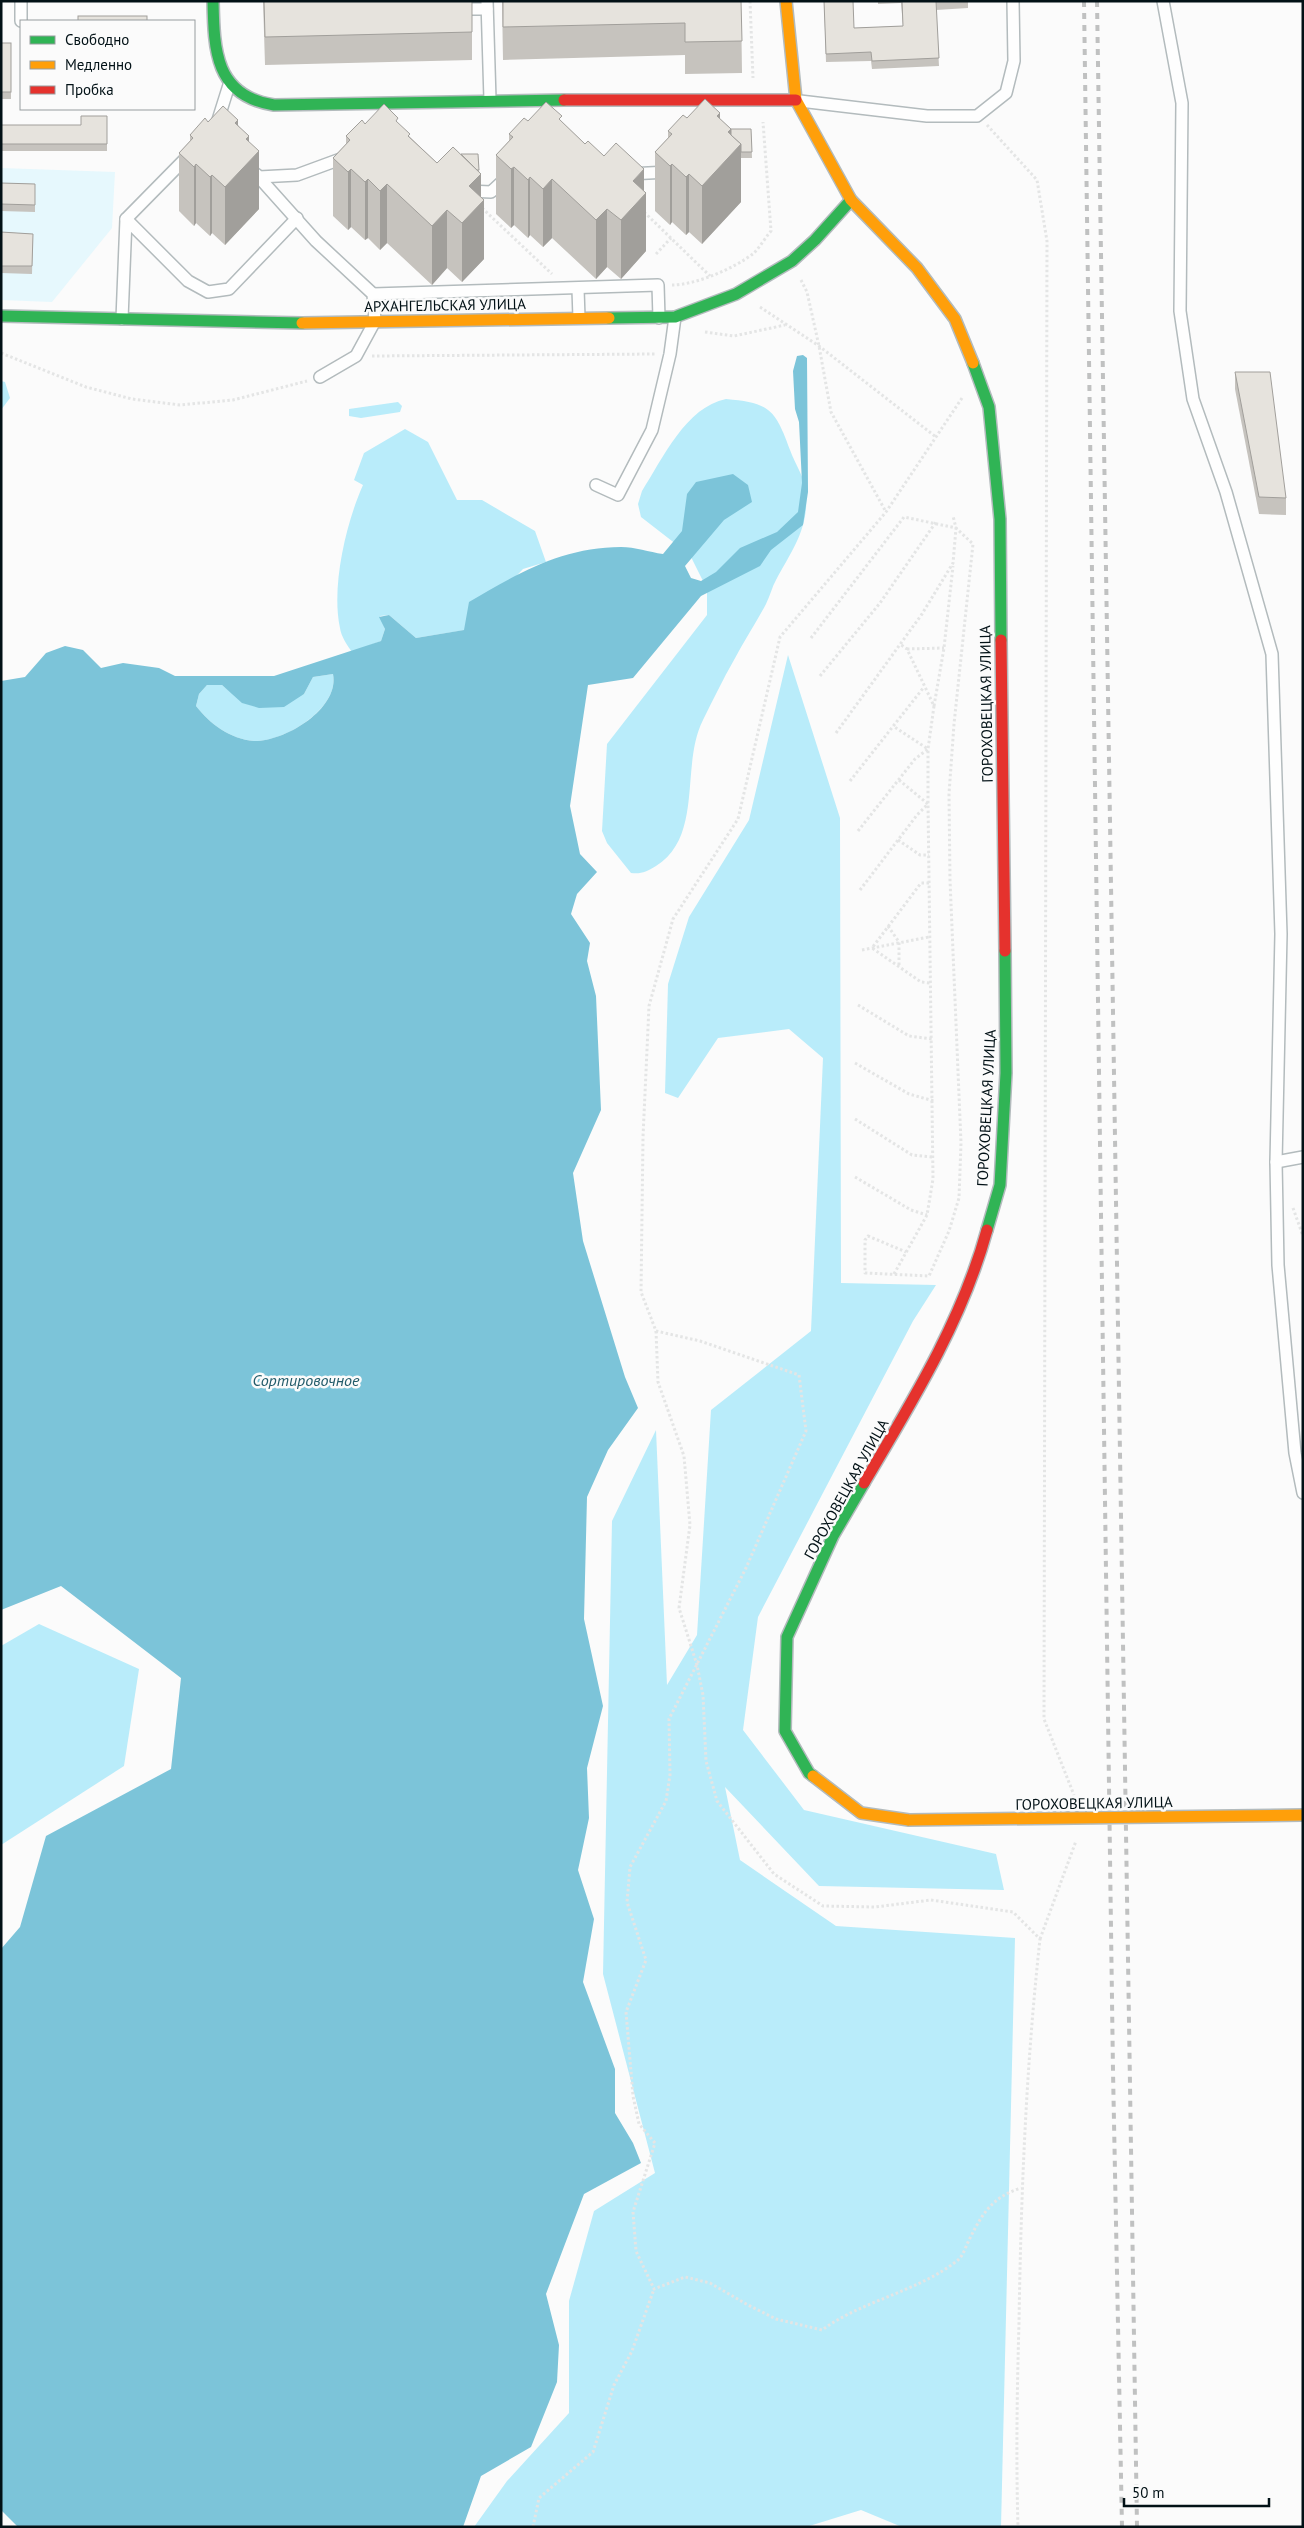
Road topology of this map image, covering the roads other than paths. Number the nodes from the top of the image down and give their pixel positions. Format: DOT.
graph roads {
  1 [pos="21,1"];
  2 [pos="213,1"];
  3 [pos="786,1"];
  4 [pos="1013,1"];
  5 [pos="1164,1"];
  6 [pos="488,5"];
  7 [pos="448,9"];
  8 [pos="21,20"];
  9 [pos="230,84"];
  10 [pos="709,99"];
  11 [pos="490,100"];
  12 [pos="796,100"];
  13 [pos="708,115"];
  14 [pos="215,129"];
  15 [pos="194,150"];
  16 [pos="358,153"];
  17 [pos="246,163"];
  18 [pos="678,165"];
  19 [pos="513,172"];
  20 [pos="617,175"];
  21 [pos="259,177"];
  22 [pos="460,191"];
  23 [pos="850,200"];
  24 [pos="297,218"];
  25 [pos="126,219"];
  26 [pos="574,289"];
  27 [pos="373,294"];
  28 [pos="1,316"];
  29 [pos="579,318"];
  30 [pos="659,318"];
  31 [pos="675,318"];
  32 [pos="122,319"];
  33 [pos="375,321"];
  34 [pos="320,377"];
  35 [pos="596,486"];
  36 [pos="1303,1157"];
  37 [pos="1276,1162"];
  38 [pos="1303,1493"];
  39 [pos="1303,1815"];
  1 -- 8 [label="lane"];
  2 -- 9 [label="street"];
  3 -- 12 [label="street, ГОРОХОВЕЦКАЯ УЛИЦА"];
  4 -- 12 [label="lane"];
  5 -- 37 [label="lane"];
  6 -- 7 [label="lane"];
  6 -- 11 [label="lane"];
  9 -- 11 [label="street"];
  9 -- 14 [label="lane"];
  10 -- 11 [label="street"];
  10 -- 12 [label="street"];
  10 -- 13 [label="lane"];
  12 -- 23 [label="street, ГОРОХОВЕЦКАЯ УЛИЦА"];
  15 -- 25 [label="lane"];
  16 -- 21 [label="lane"];
  17 -- 21 [label="lane"];
  18 -- 20 [label="lane"];
  19 -- 22 [label="lane"];
  21 -- 24 [label="lane"];
  23 -- 31 [label="street, АРХАНГЕЛЬСКАЯ УЛИЦА"];
  23 -- 39 [label="street, ГОРОХОВЕЦКАЯ УЛИЦА, bridge"];
  24 -- 25 [label="lane"];
  24 -- 27 [label="lane"];
  25 -- 32 [label="lane"];
  26 -- 27 [label="lane"];
  26 -- 29 [label="lane"];
  26 -- 30 [label="lane"];
  27 -- 33 [label="lane"];
  28 -- 32 [label="street, АРХАНГЕЛЬСКАЯ УЛИЦА"];
  29 -- 30 [label="street, АРХАНГЕЛЬСКАЯ УЛИЦА"];
  29 -- 33 [label="street, АРХАНГЕЛЬСКАЯ УЛИЦА"];
  30 -- 31 [label="street, АРХАНГЕЛЬСКАЯ УЛИЦА"];
  31 -- 35 [label="lane"];
  32 -- 33 [label="street, АРХАНГЕЛЬСКАЯ УЛИЦА"];
  33 -- 34 [label="lane"];
  36 -- 37 [label="lane"];
  37 -- 38 [label="lane"];
}
